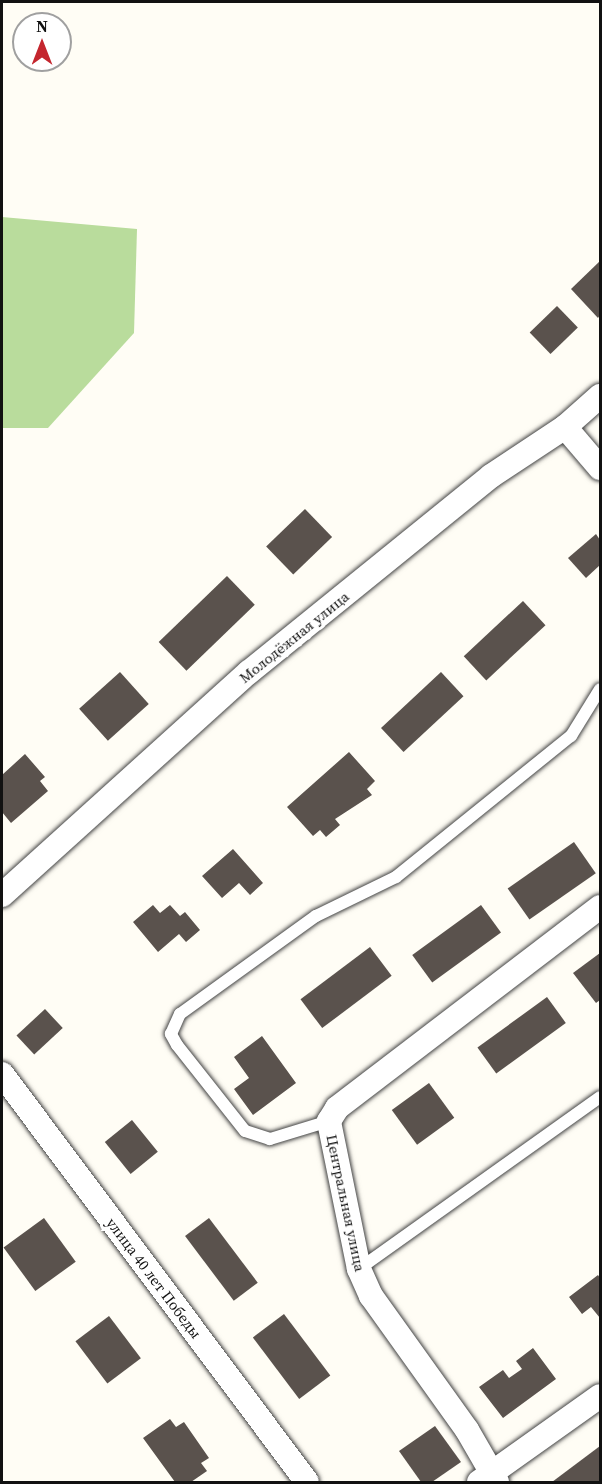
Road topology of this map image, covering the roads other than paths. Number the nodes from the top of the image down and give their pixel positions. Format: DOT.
graph roads {
  1 [pos="600,396"];
  2 [pos="565,427"];
  3 [pos="600,468"];
  4 [pos="600,689"];
  5 [pos="2,895"];
  6 [pos="600,907"];
  7 [pos="2,1074"];
  8 [pos="600,1098"];
  9 [pos="329,1121"];
  10 [pos="359,1269"];
  11 [pos="600,1396"];
  12 [pos="490,1480"];
  13 [pos="307,1482"];
  1 -- 2 [label="street, Молодёжная улица"];
  2 -- 3 [label="street"];
  2 -- 5 [label="street, Молодёжная улица"];
  4 -- 9 [label="lane"];
  6 -- 9 [label="street, Центральная улица"];
  7 -- 13 [label="street, улица 40 лет Победы"];
  8 -- 10 [label="lane"];
  9 -- 10 [label="street, Центральная улица"];
  10 -- 12 [label="street, Центральная улица"];
  11 -- 12 [label="street"];
}
